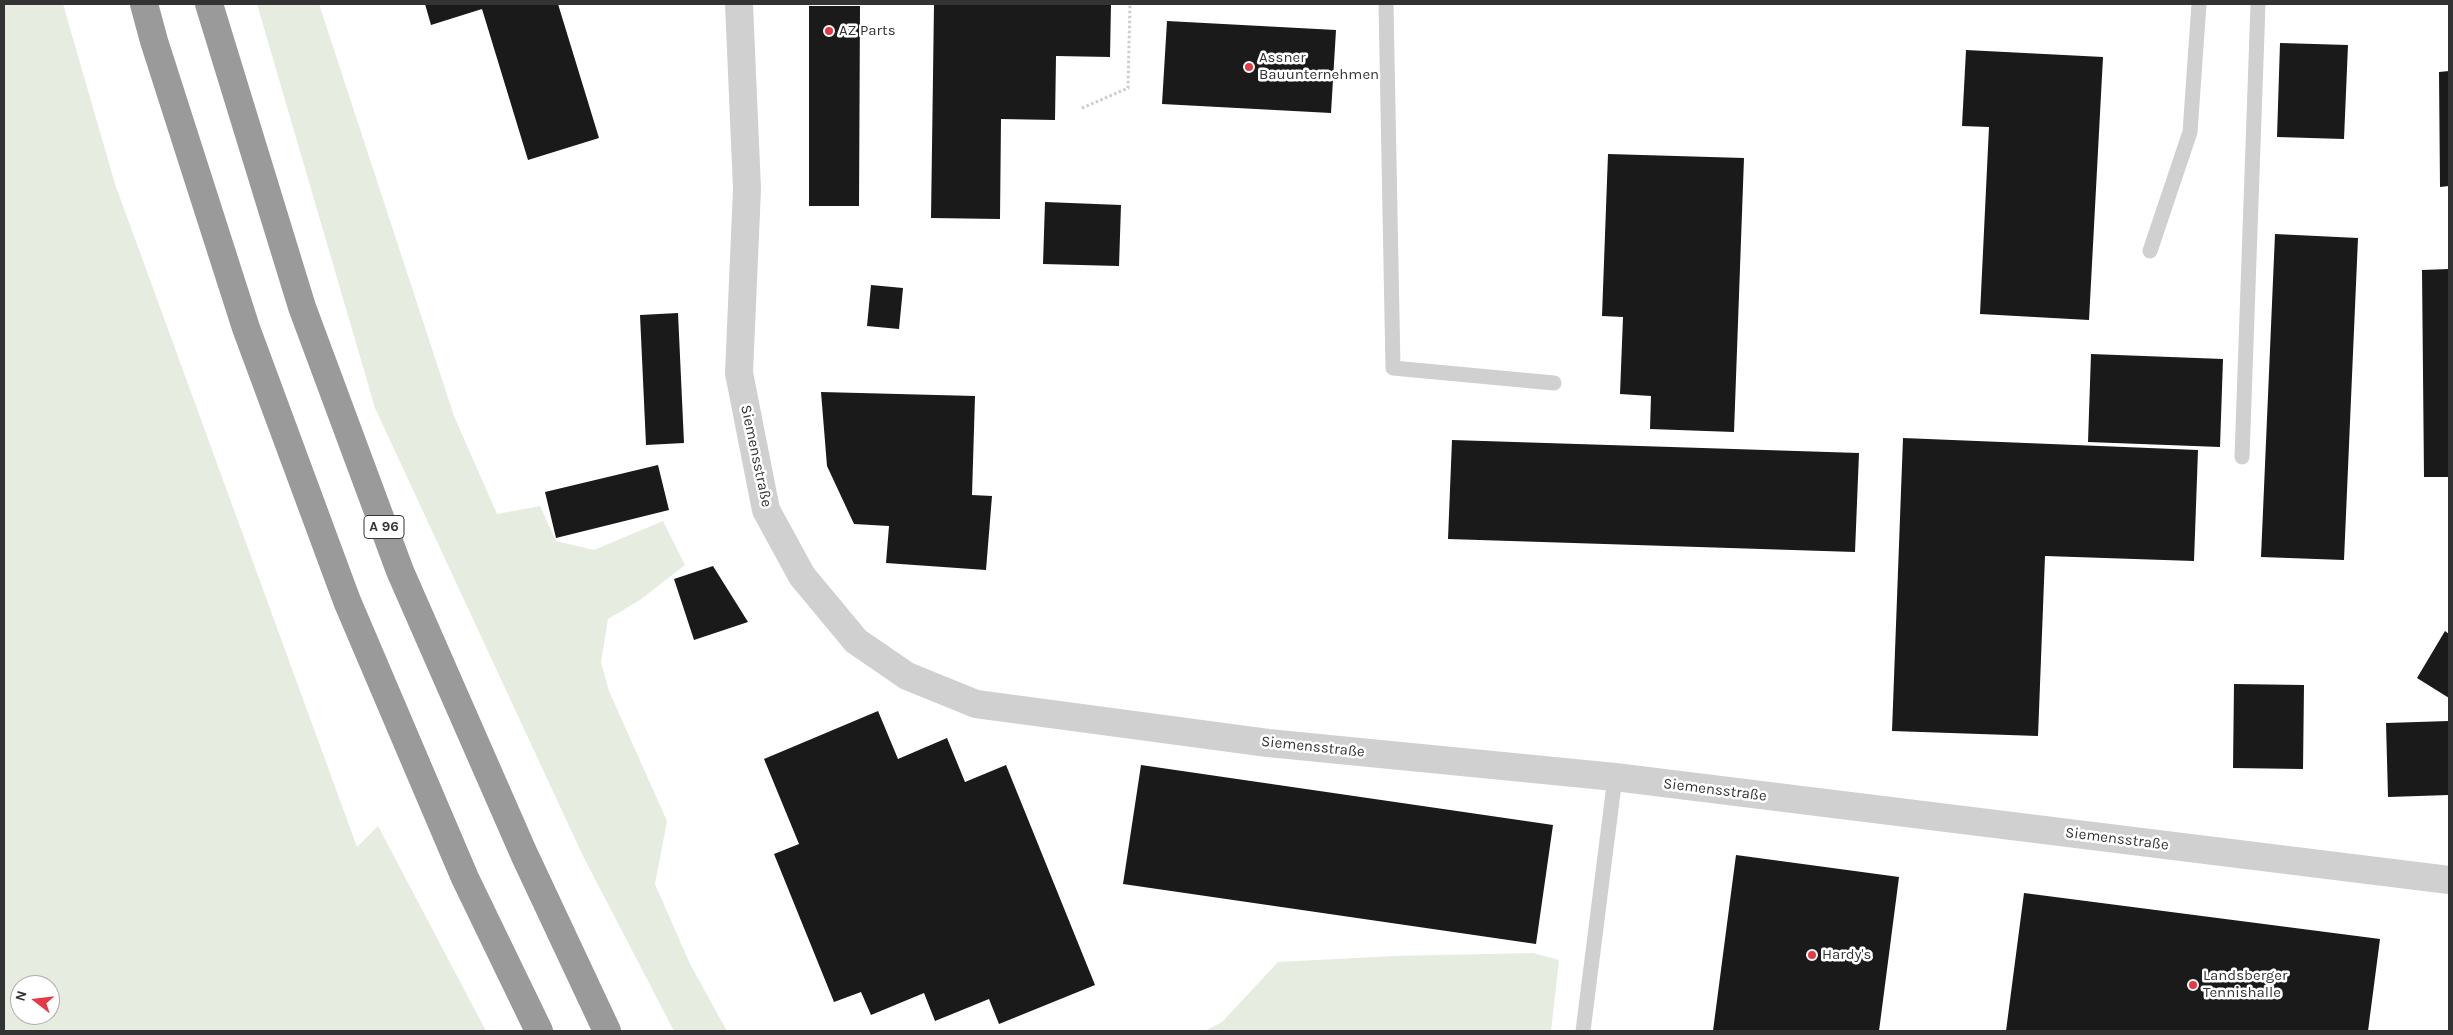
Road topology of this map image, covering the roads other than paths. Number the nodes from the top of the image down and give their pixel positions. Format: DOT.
graph roads {
  1 [pos="144,4"];
  2 [pos="209,4"];
  3 [pos="739,4"];
  4 [pos="1386,4"];
  5 [pos="2199,4"];
  6 [pos="2258,4"];
  7 [pos="2150,251"];
  8 [pos="1554,383"];
  9 [pos="2242,457"];
  10 [pos="1615,777"];
  11 [pos="2449,880"];
  12 [pos="539,1031"];
  13 [pos="607,1031"];
  14 [pos="1583,1031"];
  1 -- 12 [label="highway"];
  2 -- 13 [label="highway, A 96"];
  3 -- 10 [label="street, Siemensstraße"];
  4 -- 8 [label="lane"];
  5 -- 7 [label="lane"];
  6 -- 9 [label="lane"];
  10 -- 11 [label="street, Siemensstraße"];
  10 -- 14 [label="lane"];
}
